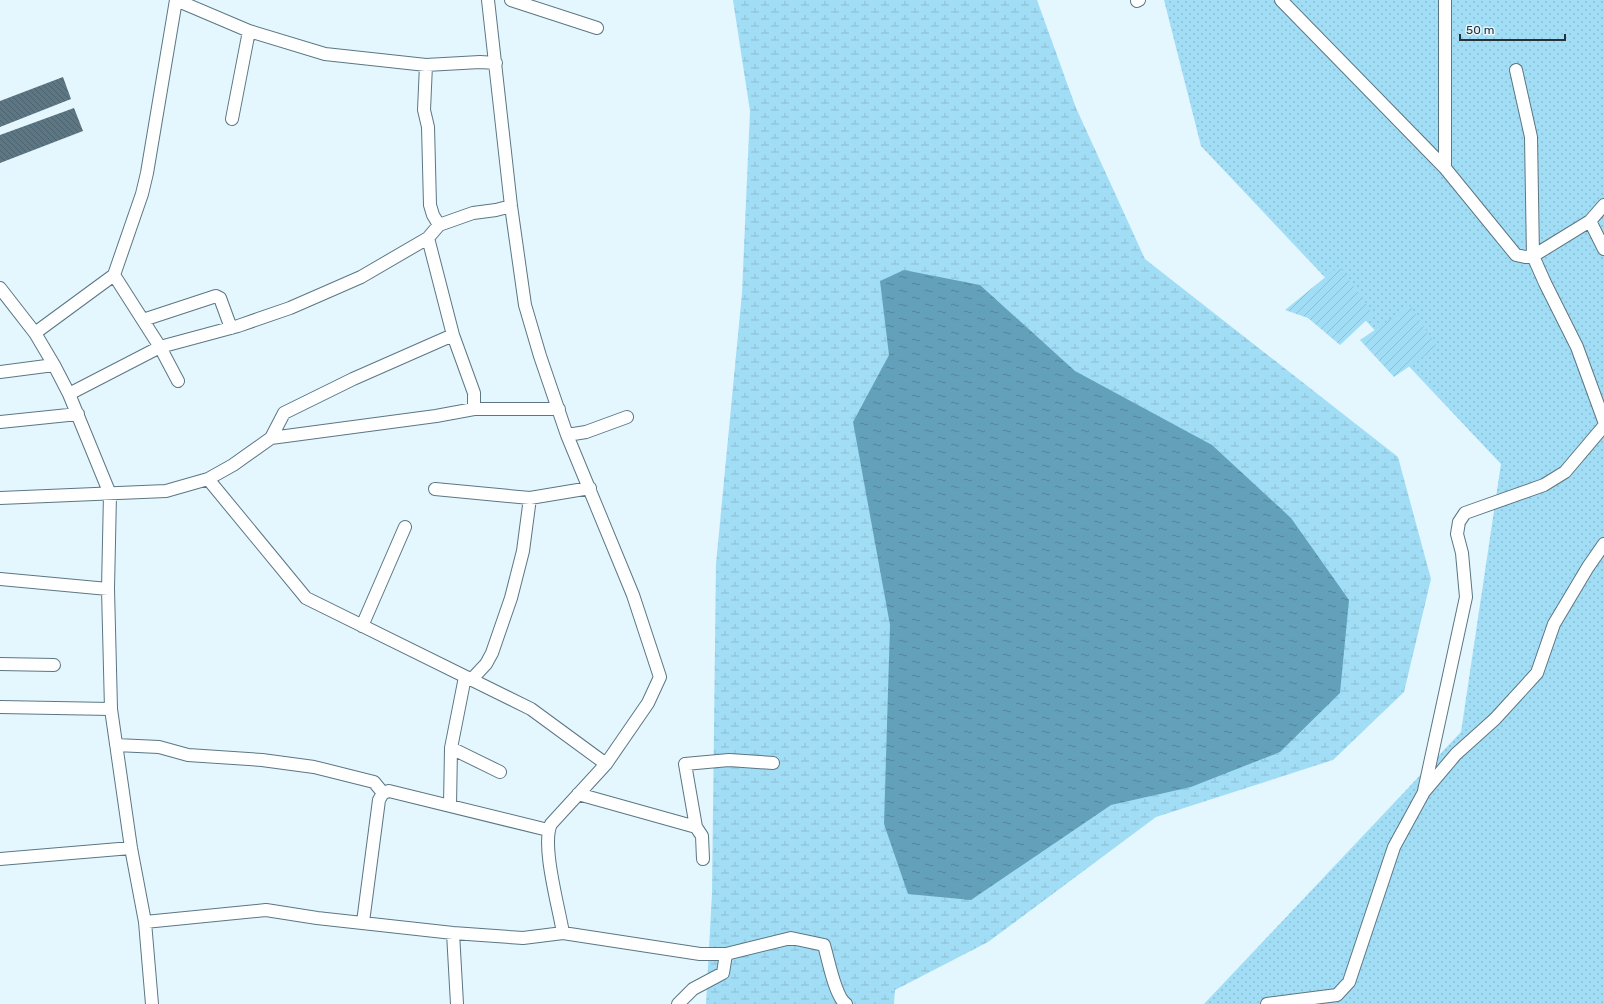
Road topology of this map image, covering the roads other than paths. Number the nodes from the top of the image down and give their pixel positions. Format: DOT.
graph roads {
  1 [pos="488,0"];
  2 [pos="511,0"];
  3 [pos="1281,0"];
  4 [pos="1445,0"];
  5 [pos="206,5"];
  6 [pos="598,28"];
  7 [pos="249,31"];
  8 [pos="496,63"];
  9 [pos="426,65"];
  10 [pos="1516,70"];
  11 [pos="232,119"];
  12 [pos="1445,168"];
  13 [pos="1604,204"];
  14 [pos="511,206"];
  15 [pos="1590,221"];
  16 [pos="439,225"];
  17 [pos="428,238"];
  18 [pos="1604,249"];
  19 [pos="1533,256"];
  20 [pos="114,275"];
  21 [pos="0,288"];
  22 [pos="143,320"];
  23 [pos="231,328"];
  24 [pos="35,333"];
  25 [pos="453,335"];
  26 [pos="160,347"];
  27 [pos="54,365"];
  28 [pos="0,372"];
  29 [pos="178,381"];
  30 [pos="69,394"];
  31 [pos="474,409"];
  32 [pos="559,409"];
  33 [pos="78,414"];
  34 [pos="627,417"];
  35 [pos="1604,421"];
  36 [pos="0,422"];
  37 [pos="1604,426"];
  38 [pos="568,435"];
  39 [pos="271,438"];
  40 [pos="208,479"];
  41 [pos="590,488"];
  42 [pos="435,489"];
  43 [pos="110,494"];
  44 [pos="0,498"];
  45 [pos="530,498"];
  46 [pos="405,527"];
  47 [pos="1604,544"];
  48 [pos="0,579"];
  49 [pos="108,589"];
  50 [pos="362,626"];
  51 [pos="0,664"];
  52 [pos="54,665"];
  53 [pos="468,678"];
  54 [pos="0,707"];
  55 [pos="111,709"];
  56 [pos="116,745"];
  57 [pos="451,748"];
  58 [pos="773,763"];
  59 [pos="606,764"];
  60 [pos="500,772"];
  61 [pos="1424,792"];
  62 [pos="383,793"];
  63 [pos="578,794"];
  64 [pos="450,806"];
  65 [pos="696,827"];
  66 [pos="548,830"];
  67 [pos="131,848"];
  68 [pos="0,859"];
  69 [pos="703,859"];
  70 [pos="145,922"];
  71 [pos="363,922"];
  72 [pos="453,933"];
  73 [pos="563,933"];
  74 [pos="726,954"];
  75 [pos="152,1004"];
  76 [pos="457,1004"];
  77 [pos="678,1004"];
  78 [pos="846,1004"];
  79 [pos="1267,1004"];
  1 -- 8 [label="street"];
  2 -- 6 [label="street"];
  3 -- 12 [label="street"];
  4 -- 12 [label="street"];
  5 -- 7 [label="street"];
  5 -- 20 [label="street"];
  7 -- 9 [label="street"];
  7 -- 11 [label="street"];
  8 -- 9 [label="street"];
  8 -- 14 [label="street"];
  9 -- 16 [label="street"];
  10 -- 19 [label="street"];
  12 -- 19 [label="street"];
  13 -- 15 [label="street"];
  14 -- 16 [label="street"];
  14 -- 32 [label="street"];
  15 -- 18 [label="street"];
  15 -- 19 [label="street"];
  16 -- 17 [label="street"];
  17 -- 23 [label="street"];
  17 -- 25 [label="street"];
  19 -- 35 [label="street"];
  20 -- 22 [label="street"];
  20 -- 24 [label="street"];
  21 -- 24 [label="street"];
  22 -- 23 [label="street"];
  22 -- 26 [label="street"];
  23 -- 26 [label="street"];
  24 -- 27 [label="street"];
  25 -- 31 [label="street"];
  25 -- 39 [label="street"];
  26 -- 29 [label="street"];
  26 -- 30 [label="street"];
  27 -- 28 [label="street"];
  27 -- 30 [label="street"];
  30 -- 33 [label="street"];
  31 -- 32 [label="street"];
  31 -- 39 [label="street"];
  32 -- 38 [label="street"];
  33 -- 36 [label="street"];
  33 -- 43 [label="street"];
  34 -- 38 [label="street"];
  37 -- 61 [label="street"];
  38 -- 41 [label="street"];
  39 -- 40 [label="street"];
  40 -- 43 [label="street"];
  40 -- 50 [label="street"];
  41 -- 45 [label="street"];
  41 -- 59 [label="street"];
  42 -- 45 [label="street"];
  43 -- 44 [label="street"];
  43 -- 49 [label="street"];
  45 -- 53 [label="street"];
  46 -- 50 [label="street"];
  47 -- 61 [label="street"];
  48 -- 49 [label="street"];
  49 -- 55 [label="street"];
  50 -- 53 [label="street"];
  51 -- 52 [label="street"];
  53 -- 57 [label="street"];
  53 -- 59 [label="street"];
  54 -- 55 [label="street"];
  55 -- 56 [label="street"];
  56 -- 62 [label="street"];
  56 -- 67 [label="street"];
  57 -- 60 [label="street"];
  57 -- 64 [label="street"];
  58 -- 65 [label="street"];
  59 -- 63 [label="street"];
  61 -- 79 [label="street"];
  62 -- 64 [label="street"];
  62 -- 71 [label="street"];
  63 -- 65 [label="street"];
  63 -- 66 [label="street"];
  64 -- 66 [label="street"];
  65 -- 69 [label="street"];
  66 -- 73 [label="street"];
  67 -- 68 [label="street"];
  67 -- 70 [label="street"];
  70 -- 71 [label="street"];
  70 -- 75 [label="street"];
  71 -- 72 [label="street"];
  72 -- 73 [label="street"];
  72 -- 76 [label="street"];
  73 -- 74 [label="street"];
  74 -- 77 [label="street"];
  74 -- 78 [label="street"];
}
